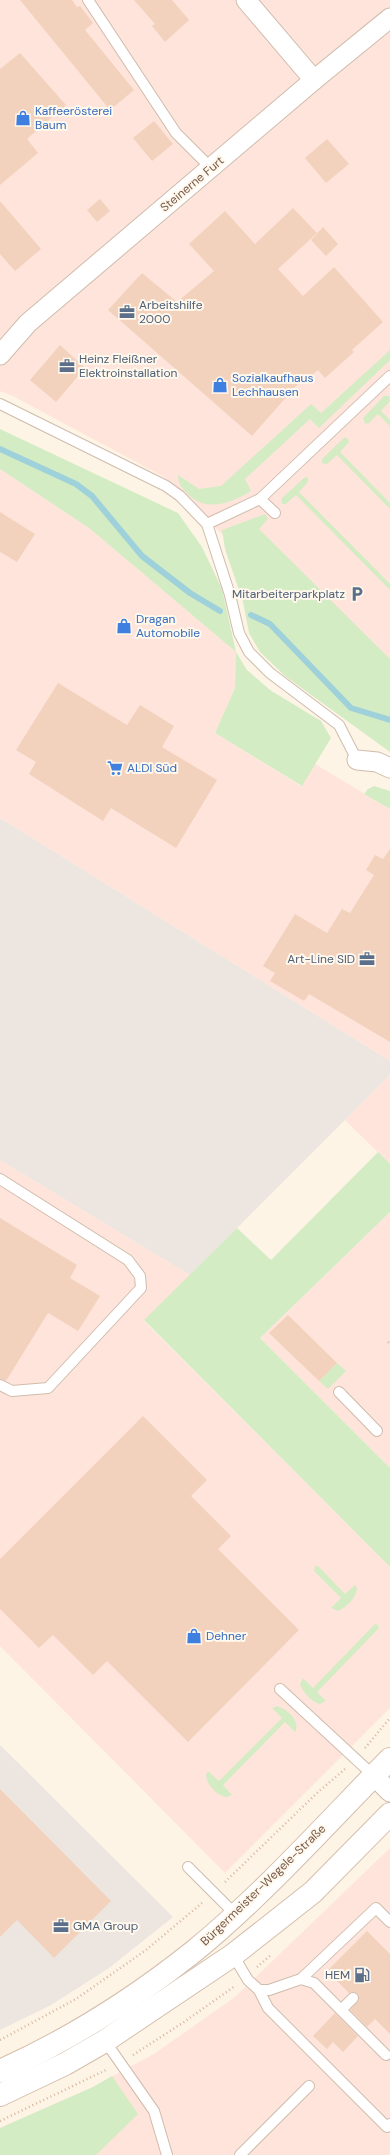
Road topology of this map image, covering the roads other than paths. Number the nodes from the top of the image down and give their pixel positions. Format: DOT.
graph roads {
  1 [pos="88,0"];
  2 [pos="246,0"];
  3 [pos="390,18"];
  4 [pos="314,80"];
  5 [pos="211,168"];
  6 [pos="0,355"];
  7 [pos="390,376"];
  8 [pos="0,404"];
  9 [pos="260,499"];
  10 [pos="275,513"];
  11 [pos="206,524"];
  12 [pos="357,760"];
  13 [pos="390,768"];
  14 [pos="0,1180"];
  15 [pos="0,1385"];
  16 [pos="339,1392"];
  17 [pos="377,1431"];
  18 [pos="280,1689"];
  19 [pos="390,1759"];
  20 [pos="374,1776"];
  21 [pos="390,1792"];
  22 [pos="390,1814"];
  23 [pos="188,1867"];
  24 [pos="235,1914"];
  25 [pos="390,1922"];
  26 [pos="233,1955"];
  27 [pos="301,1979"];
  28 [pos="259,1990"];
  29 [pos="353,1998"];
  30 [pos="341,2010"];
  31 [pos="105,2041"];
  32 [pos="386,2055"];
  33 [pos="0,2071"];
  34 [pos="309,2086"];
  35 [pos="0,2095"];
  36 [pos="390,2124"];
  37 [pos="167,2155"];
  38 [pos="240,2155"];
  1 -- 5 [label="lane"];
  2 -- 4 [label="street"];
  3 -- 4 [label="street, Steinerne Furt"];
  4 -- 5 [label="street, Steinerne Furt"];
  5 -- 6 [label="street, Steinerne Furt"];
  7 -- 9 [label="lane"];
  8 -- 11 [label="lane"];
  9 -- 10 [label="lane"];
  9 -- 11 [label="lane"];
  11 -- 12 [label="lane"];
  12 -- 13 [label="street"];
  14 -- 15 [label="lane"];
  16 -- 17 [label="lane"];
  18 -- 20 [label="lane"];
  19 -- 20 [label="main road, Bürgermeister-Wegele-Straße"];
  20 -- 21 [label="street"];
  20 -- 24 [label="main road, Bürgermeister-Wegele-Straße"];
  22 -- 26 [label="main road"];
  23 -- 24 [label="lane"];
  24 -- 33 [label="main road, Bürgermeister-Wegele-Straße"];
  25 -- 27 [label="lane"];
  26 -- 28 [label="lane"];
  26 -- 31 [label="main road"];
  27 -- 28 [label="lane"];
  27 -- 30 [label="lane"];
  28 -- 36 [label="lane"];
  29 -- 30 [label="lane"];
  30 -- 32 [label="lane"];
  31 -- 35 [label="main road"];
  31 -- 37 [label="lane"];
  34 -- 38 [label="lane"];
}
